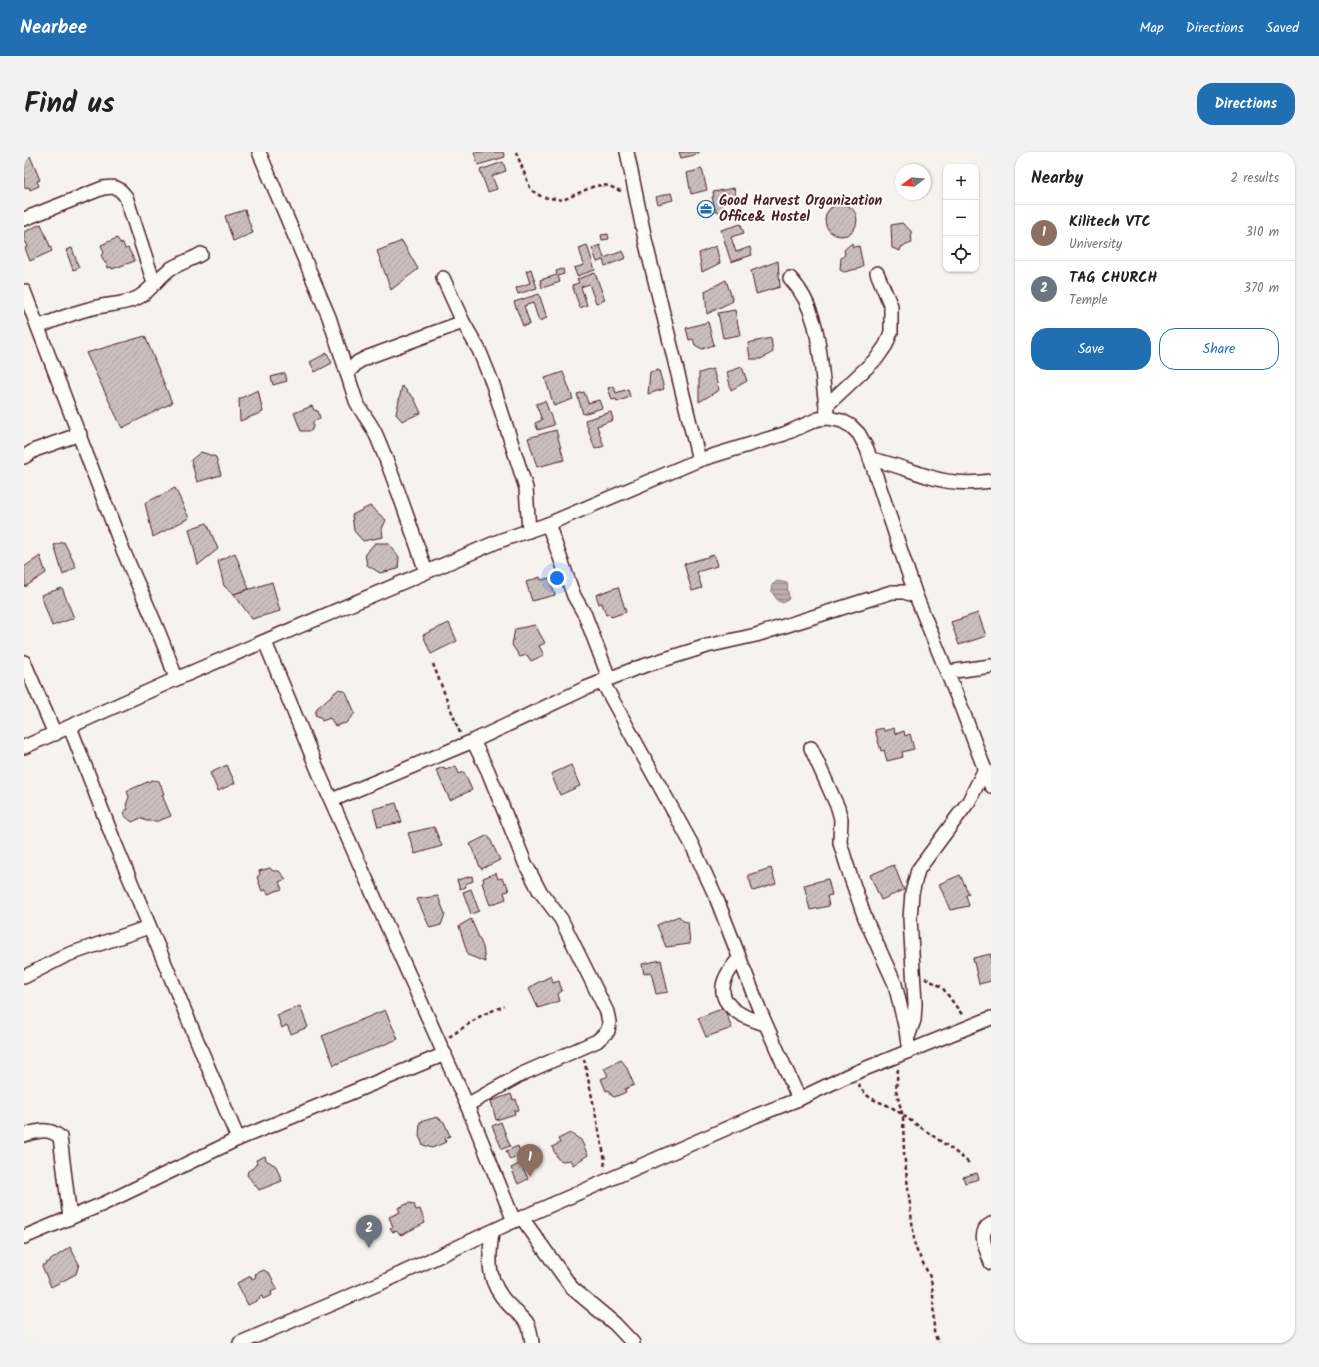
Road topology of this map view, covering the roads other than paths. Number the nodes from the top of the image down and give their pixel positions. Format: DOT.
graph roads {
  1 [pos="259,152"];
  2 [pos="627,152"];
  3 [pos="24,219"];
  4 [pos="201,254"];
  5 [pos="877,273"];
  6 [pos="443,278"];
  7 [pos="790,278"];
  8 [pos="154,282"];
  9 [pos="24,291"];
  10 [pos="463,322"];
  11 [pos="38,327"];
  12 [pos="347,373"];
  13 [pos="827,412"];
  14 [pos="80,434"];
  15 [pos="24,457"];
  16 [pos="699,460"];
  17 [pos="870,460"];
  18 [pos="991,481"];
  19 [pos="548,524"];
  20 [pos="529,530"];
  21 [pos="426,572"];
  22 [pos="916,596"];
  23 [pos="265,642"];
  24 [pos="24,662"];
  25 [pos="991,666"];
  26 [pos="948,672"];
  27 [pos="176,679"];
  28 [pos="606,680"];
  29 [pos="70,727"];
  30 [pos="55,734"];
  31 [pos="469,743"];
  32 [pos="24,748"];
  33 [pos="811,748"];
  34 [pos="985,769"];
  35 [pos="991,786"];
  36 [pos="332,800"];
  37 [pos="149,928"];
  38 [pos="739,959"];
  39 [pos="24,977"];
  40 [pos="991,1018"];
  41 [pos="766,1024"];
  42 [pos="905,1048"];
  43 [pos="443,1049"];
  44 [pos="799,1099"];
  45 [pos="467,1105"];
  46 [pos="24,1135"];
  47 [pos="238,1139"];
  48 [pos="70,1218"];
  49 [pos="518,1220"];
  50 [pos="991,1224"];
  51 [pos="492,1233"];
  52 [pos="24,1237"];
  53 [pos="991,1263"];
  54 [pos="240,1343"];
  55 [pos="532,1343"];
  56 [pos="633,1343"];
  1 -- 12 [label="street"];
  2 -- 16 [label="street"];
  3 -- 8 [label="street"];
  4 -- 8 [label="street"];
  5 -- 13 [label="street"];
  6 -- 10 [label="street"];
  7 -- 13 [label="street"];
  8 -- 11 [label="street"];
  9 -- 11 [label="street"];
  10 -- 12 [label="street"];
  10 -- 20 [label="street"];
  11 -- 14 [label="street"];
  12 -- 21 [label="street"];
  13 -- 16 [label="street"];
  13 -- 17 [label="street"];
  14 -- 15 [label="street"];
  14 -- 27 [label="street"];
  16 -- 19 [label="street"];
  17 -- 18 [label="street"];
  17 -- 22 [label="street"];
  19 -- 20 [label="street"];
  19 -- 28 [label="street"];
  20 -- 21 [label="street"];
  21 -- 23 [label="street"];
  22 -- 26 [label="street"];
  22 -- 28 [label="street"];
  23 -- 27 [label="street"];
  23 -- 36 [label="street"];
  24 -- 30 [label="street"];
  25 -- 26 [label="street"];
  26 -- 34 [label="street"];
  27 -- 29 [label="street"];
  28 -- 31 [label="street"];
  28 -- 38 [label="street"];
  29 -- 30 [label="street"];
  29 -- 37 [label="street"];
  30 -- 32 [label="street"];
  31 -- 36 [label="street"];
  31 -- 45 [label="street"];
  33 -- 42 [label="street"];
  34 -- 35 [label="street"];
  34 -- 42 [label="street"];
  36 -- 43 [label="street"];
  37 -- 39 [label="street"];
  37 -- 47 [label="street"];
  38 -- 41 [label="street"];
  38 -- 41 [label="street"];
  40 -- 42 [label="street"];
  41 -- 44 [label="street"];
  42 -- 44 [label="street"];
  43 -- 45 [label="street"];
  43 -- 47 [label="street"];
  44 -- 49 [label="street"];
  45 -- 49 [label="street"];
  46 -- 48 [label="street"];
  47 -- 48 [label="street"];
  48 -- 52 [label="street"];
  49 -- 51 [label="street"];
  49 -- 56 [label="street"];
  50 -- 53 [label="street"];
  51 -- 54 [label="street"];
  51 -- 55 [label="street"];
}
